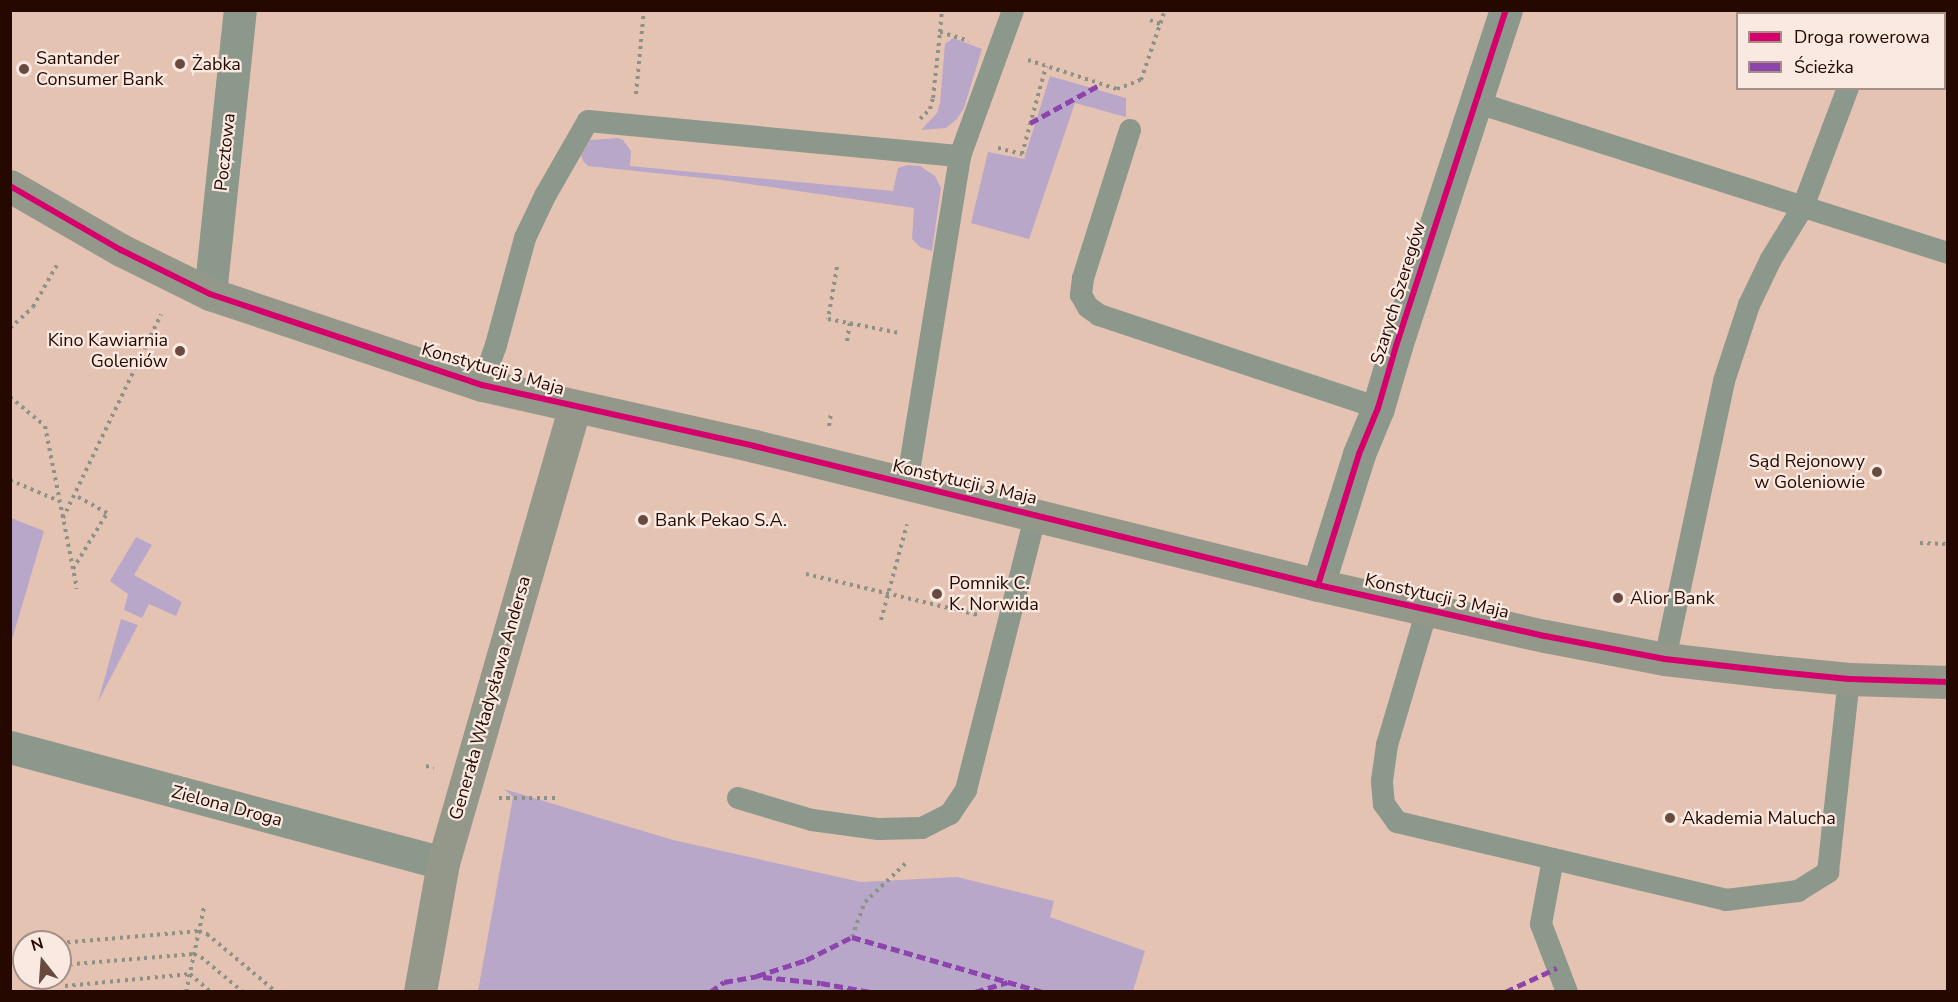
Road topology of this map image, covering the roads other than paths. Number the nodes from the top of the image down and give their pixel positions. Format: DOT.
graph roads {
  1 [pos="240,10"];
  2 [pos="1012,10"];
  3 [pos="1506,10"];
  4 [pos="1847,90"];
  5 [pos="1475,102"];
  6 [pos="1130,130"];
  7 [pos="960,156"];
  8 [pos="10,186"];
  9 [pos="1803,207"];
  10 [pos="1947,253"];
  11 [pos="210,294"];
  12 [pos="482,386"];
  13 [pos="574,408"];
  14 [pos="1378,408"];
  15 [pos="907,484"];
  16 [pos="1036,514"];
  17 [pos="1318,585"];
  18 [pos="1427,610"];
  19 [pos="1665,659"];
  20 [pos="1849,680"];
  21 [pos="1947,682"];
  22 [pos="10,747"];
  23 [pos="738,798"];
  24 [pos="1554,859"];
  25 [pos="443,863"];
  26 [pos="420,992"];
  27 [pos="1567,992"];
  1 -- 11 [label="street, Pocztowa"];
  2 -- 7 [label="lane"];
  3 -- 5 [label="street, Szarych Szeregów"];
  4 -- 9 [label="lane"];
  5 -- 9 [label="lane"];
  5 -- 14 [label="street, Szarych Szeregów"];
  6 -- 14 [label="lane"];
  7 -- 12 [label="lane"];
  7 -- 15 [label="lane"];
  8 -- 11 [label="street, Konstytucji 3 Maja"];
  9 -- 10 [label="lane"];
  9 -- 19 [label="lane"];
  11 -- 12 [label="street, Konstytucji 3 Maja"];
  12 -- 13 [label="street, Konstytucji 3 Maja"];
  13 -- 15 [label="street, Konstytucji 3 Maja"];
  13 -- 25 [label="street, Generała Władysława Andersa"];
  14 -- 17 [label="street, Szarych Szeregów"];
  15 -- 16 [label="street, Konstytucji 3 Maja"];
  16 -- 17 [label="street, Konstytucji 3 Maja"];
  16 -- 23 [label="lane"];
  17 -- 18 [label="street, Konstytucji 3 Maja"];
  18 -- 19 [label="street, Konstytucji 3 Maja"];
  18 -- 24 [label="lane"];
  19 -- 20 [label="street, Konstytucji 3 Maja"];
  20 -- 21 [label="street, Konstytucji 3 Maja"];
  20 -- 24 [label="lane"];
  22 -- 25 [label="street, Zielona Droga"];
  24 -- 27 [label="lane"];
  25 -- 26 [label="street, Generała Władysława Andersa"];
}
